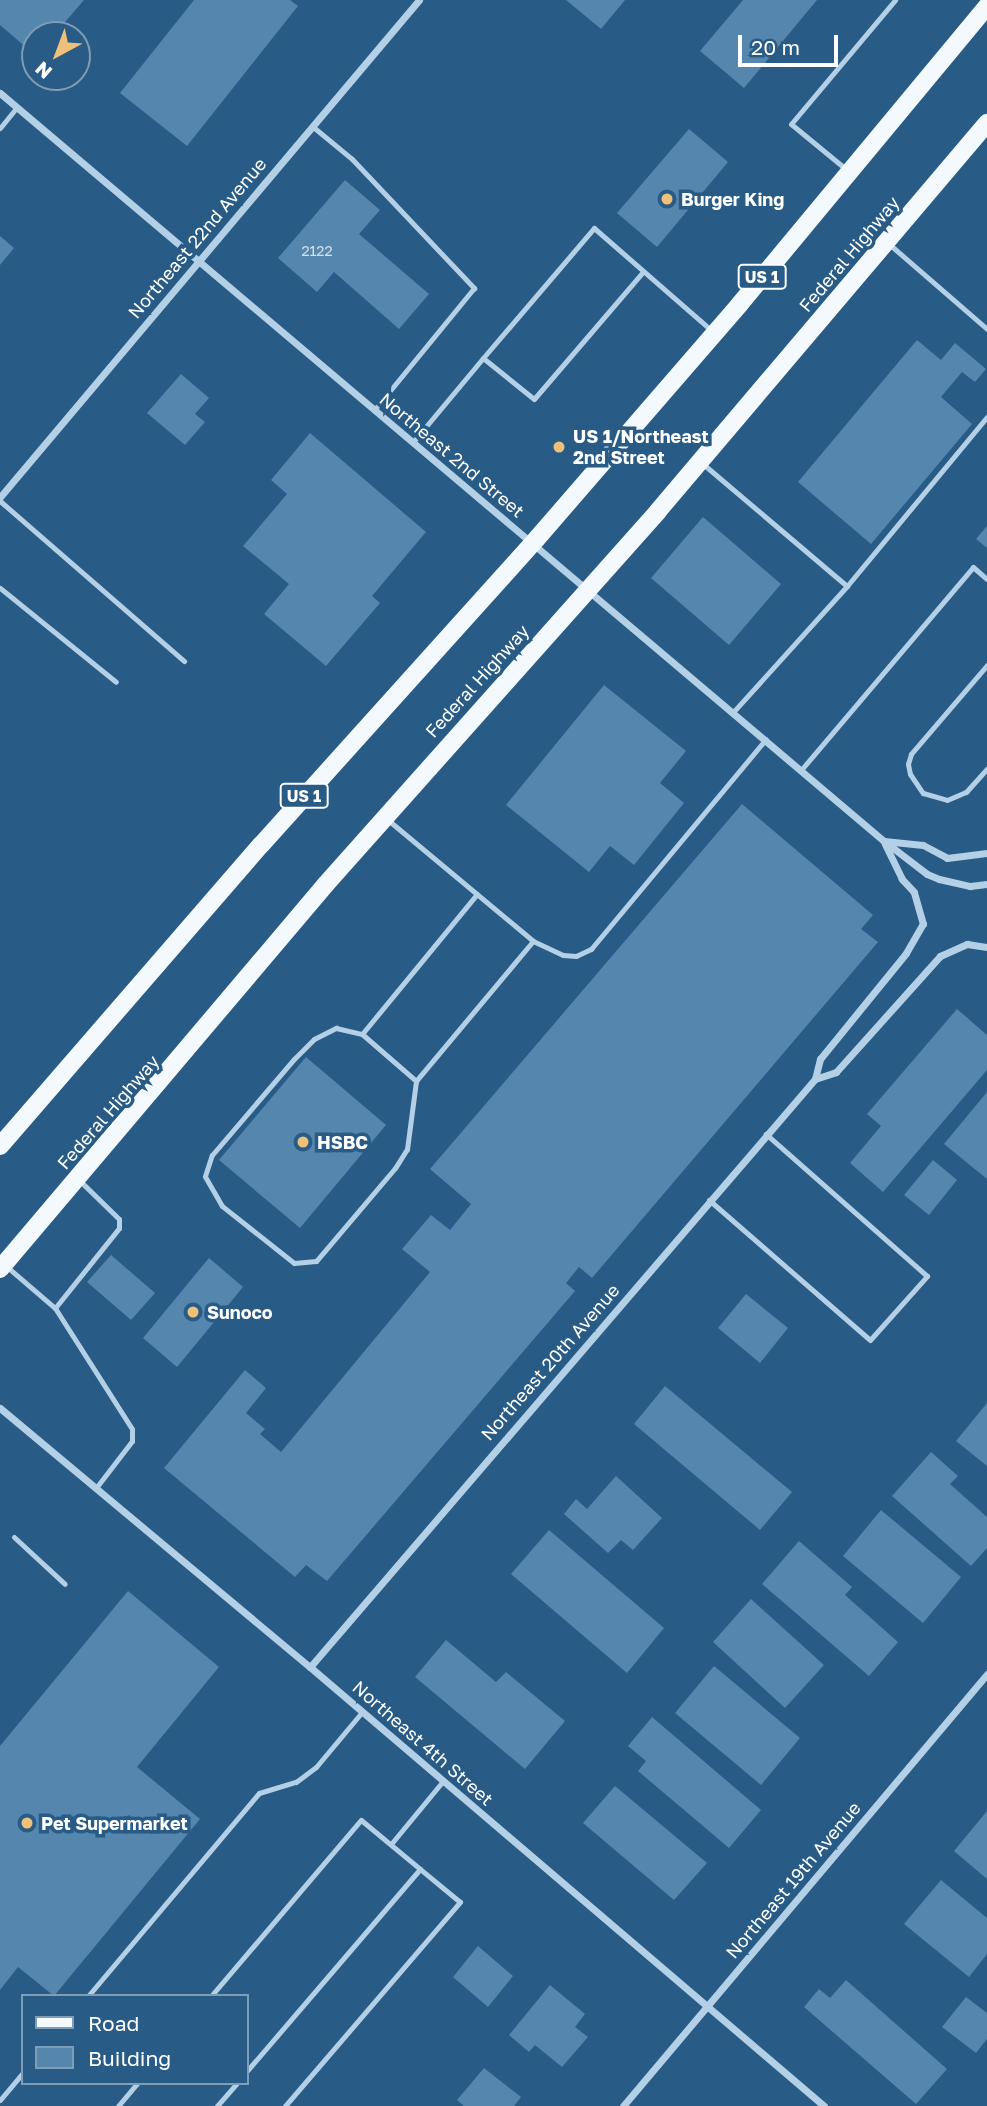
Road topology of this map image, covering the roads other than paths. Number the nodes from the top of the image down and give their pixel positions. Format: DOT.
graph roads {
  1 [pos="419,0"];
  2 [pos="895,0"];
  3 [pos="987,6"];
  4 [pos="0,93"];
  5 [pos="17,107"];
  6 [pos="987,123"];
  7 [pos="312,126"];
  8 [pos="0,128"];
  9 [pos="849,172"];
  10 [pos="887,242"];
  11 [pos="197,261"];
  12 [pos="643,272"];
  13 [pos="987,329"];
  14 [pos="715,333"];
  15 [pos="483,358"];
  16 [pos="374,410"];
  17 [pos="987,417"];
  18 [pos="413,442"];
  19 [pos="700,461"];
  20 [pos="0,499"];
  21 [pos="533,543"];
  22 [pos="987,579"];
  23 [pos="847,586"];
  24 [pos="0,588"];
  25 [pos="589,589"];
  26 [pos="184,661"];
  27 [pos="987,665"];
  28 [pos="116,682"];
  29 [pos="734,711"];
  30 [pos="766,739"];
  31 [pos="987,769"];
  32 [pos="801,770"];
  33 [pos="385,817"];
  34 [pos="884,841"];
  35 [pos="987,853"];
  36 [pos="987,884"];
  37 [pos="477,894"];
  38 [pos="923,924"];
  39 [pos="533,941"];
  40 [pos="983,946"];
  41 [pos="362,1034"];
  42 [pos="815,1079"];
  43 [pos="416,1081"];
  44 [pos="766,1134"];
  45 [pos="0,1146"];
  46 [pos="78,1179"];
  47 [pos="709,1200"];
  48 [pos="2,1267"];
  49 [pos="55,1308"];
  50 [pos="0,1408"];
  51 [pos="96,1488"];
  52 [pos="15,1537"];
  53 [pos="65,1584"];
  54 [pos="310,1667"];
  55 [pos="987,1674"];
  56 [pos="362,1712"];
  57 [pos="443,1781"];
  58 [pos="391,1844"];
  59 [pos="420,1869"];
  60 [pos="90,1994"];
  61 [pos="213,1994"];
  62 [pos="707,2007"];
  63 [pos="248,2070"];
  64 [pos="21,2075"];
  65 [pos="135,2085"];
  66 [pos="235,2085"];
  67 [pos="0,2100"];
  68 [pos="118,2106"];
  69 [pos="217,2106"];
  70 [pos="285,2106"];
  71 [pos="623,2106"];
  72 [pos="824,2106"];
  1 -- 7 [label="street, Northeast 22nd Avenue"];
  2 -- 9 [label="lane"];
  3 -- 9 [label="main road, US 1"];
  4 -- 5 [label="street, Northeast 2nd Street"];
  5 -- 8 [label="lane"];
  5 -- 11 [label="street, Northeast 2nd Street"];
  6 -- 10 [label="main road, Federal Highway"];
  7 -- 11 [label="street, Northeast 22nd Avenue"];
  7 -- 16 [label="lane"];
  9 -- 14 [label="main road, US 1"];
  10 -- 13 [label="lane"];
  10 -- 19 [label="main road, Federal Highway"];
  11 -- 16 [label="street, Northeast 2nd Street"];
  11 -- 20 [label="street, Northeast 22nd Avenue"];
  12 -- 14 [label="lane"];
  12 -- 15 [label="lane"];
  12 -- 15 [label="lane"];
  14 -- 21 [label="main road, US 1"];
  15 -- 18 [label="lane"];
  16 -- 18 [label="street, Northeast 2nd Street"];
  17 -- 23 [label="lane"];
  18 -- 21 [label="street, Northeast 2nd Street"];
  19 -- 23 [label="lane"];
  19 -- 25 [label="main road, Federal Highway"];
  20 -- 26 [label="lane"];
  21 -- 25 [label="street, Northeast 2nd Street"];
  21 -- 45 [label="main road, US 1"];
  22 -- 32 [label="lane"];
  23 -- 29 [label="lane"];
  24 -- 28 [label="lane"];
  25 -- 29 [label="street, Northeast 2nd Street"];
  25 -- 33 [label="main road, Federal Highway"];
  27 -- 31 [label="lane"];
  29 -- 30 [label="street, Northeast 2nd Street"];
  30 -- 32 [label="street, Northeast 2nd Street"];
  30 -- 39 [label="lane"];
  32 -- 34 [label="street, Northeast 2nd Street"];
  33 -- 37 [label="lane"];
  33 -- 46 [label="main road, Federal Highway"];
  34 -- 35 [label="street"];
  34 -- 36 [label="street, Northeast 2nd Street"];
  34 -- 38 [label="street, Northeast 2nd Street"];
  37 -- 39 [label="lane"];
  37 -- 41 [label="lane"];
  38 -- 42 [label="street, Northeast 20th Avenue"];
  39 -- 43 [label="lane"];
  40 -- 42 [label="street, Northeast 20th Avenue"];
  41 -- 43 [label="lane"];
  41 -- 43 [label="lane"];
  42 -- 44 [label="street, Northeast 20th Avenue"];
  44 -- 47 [label="street, Northeast 20th Avenue"];
  44 -- 47 [label="lane"];
  46 -- 48 [label="main road, Federal Highway"];
  46 -- 49 [label="lane"];
  47 -- 54 [label="street, Northeast 20th Avenue"];
  48 -- 49 [label="lane"];
  49 -- 51 [label="lane"];
  50 -- 51 [label="street, Northeast 4th Street"];
  51 -- 54 [label="street, Northeast 4th Street"];
  52 -- 53 [label="lane"];
  54 -- 56 [label="street, Northeast 4th Street"];
  55 -- 62 [label="street, Northeast 19th Avenue"];
  56 -- 57 [label="street, Northeast 4th Street"];
  56 -- 60 [label="lane"];
  57 -- 58 [label="lane"];
  57 -- 62 [label="street, Northeast 4th Street"];
  58 -- 59 [label="lane"];
  58 -- 61 [label="lane"];
  59 -- 63 [label="lane"];
  59 -- 70 [label="lane"];
  62 -- 71 [label="street, Northeast 19th Avenue"];
  62 -- 72 [label="street, Northeast 4th Street"];
  64 -- 67 [label="lane"];
  65 -- 68 [label="lane"];
  66 -- 69 [label="lane"];
}
